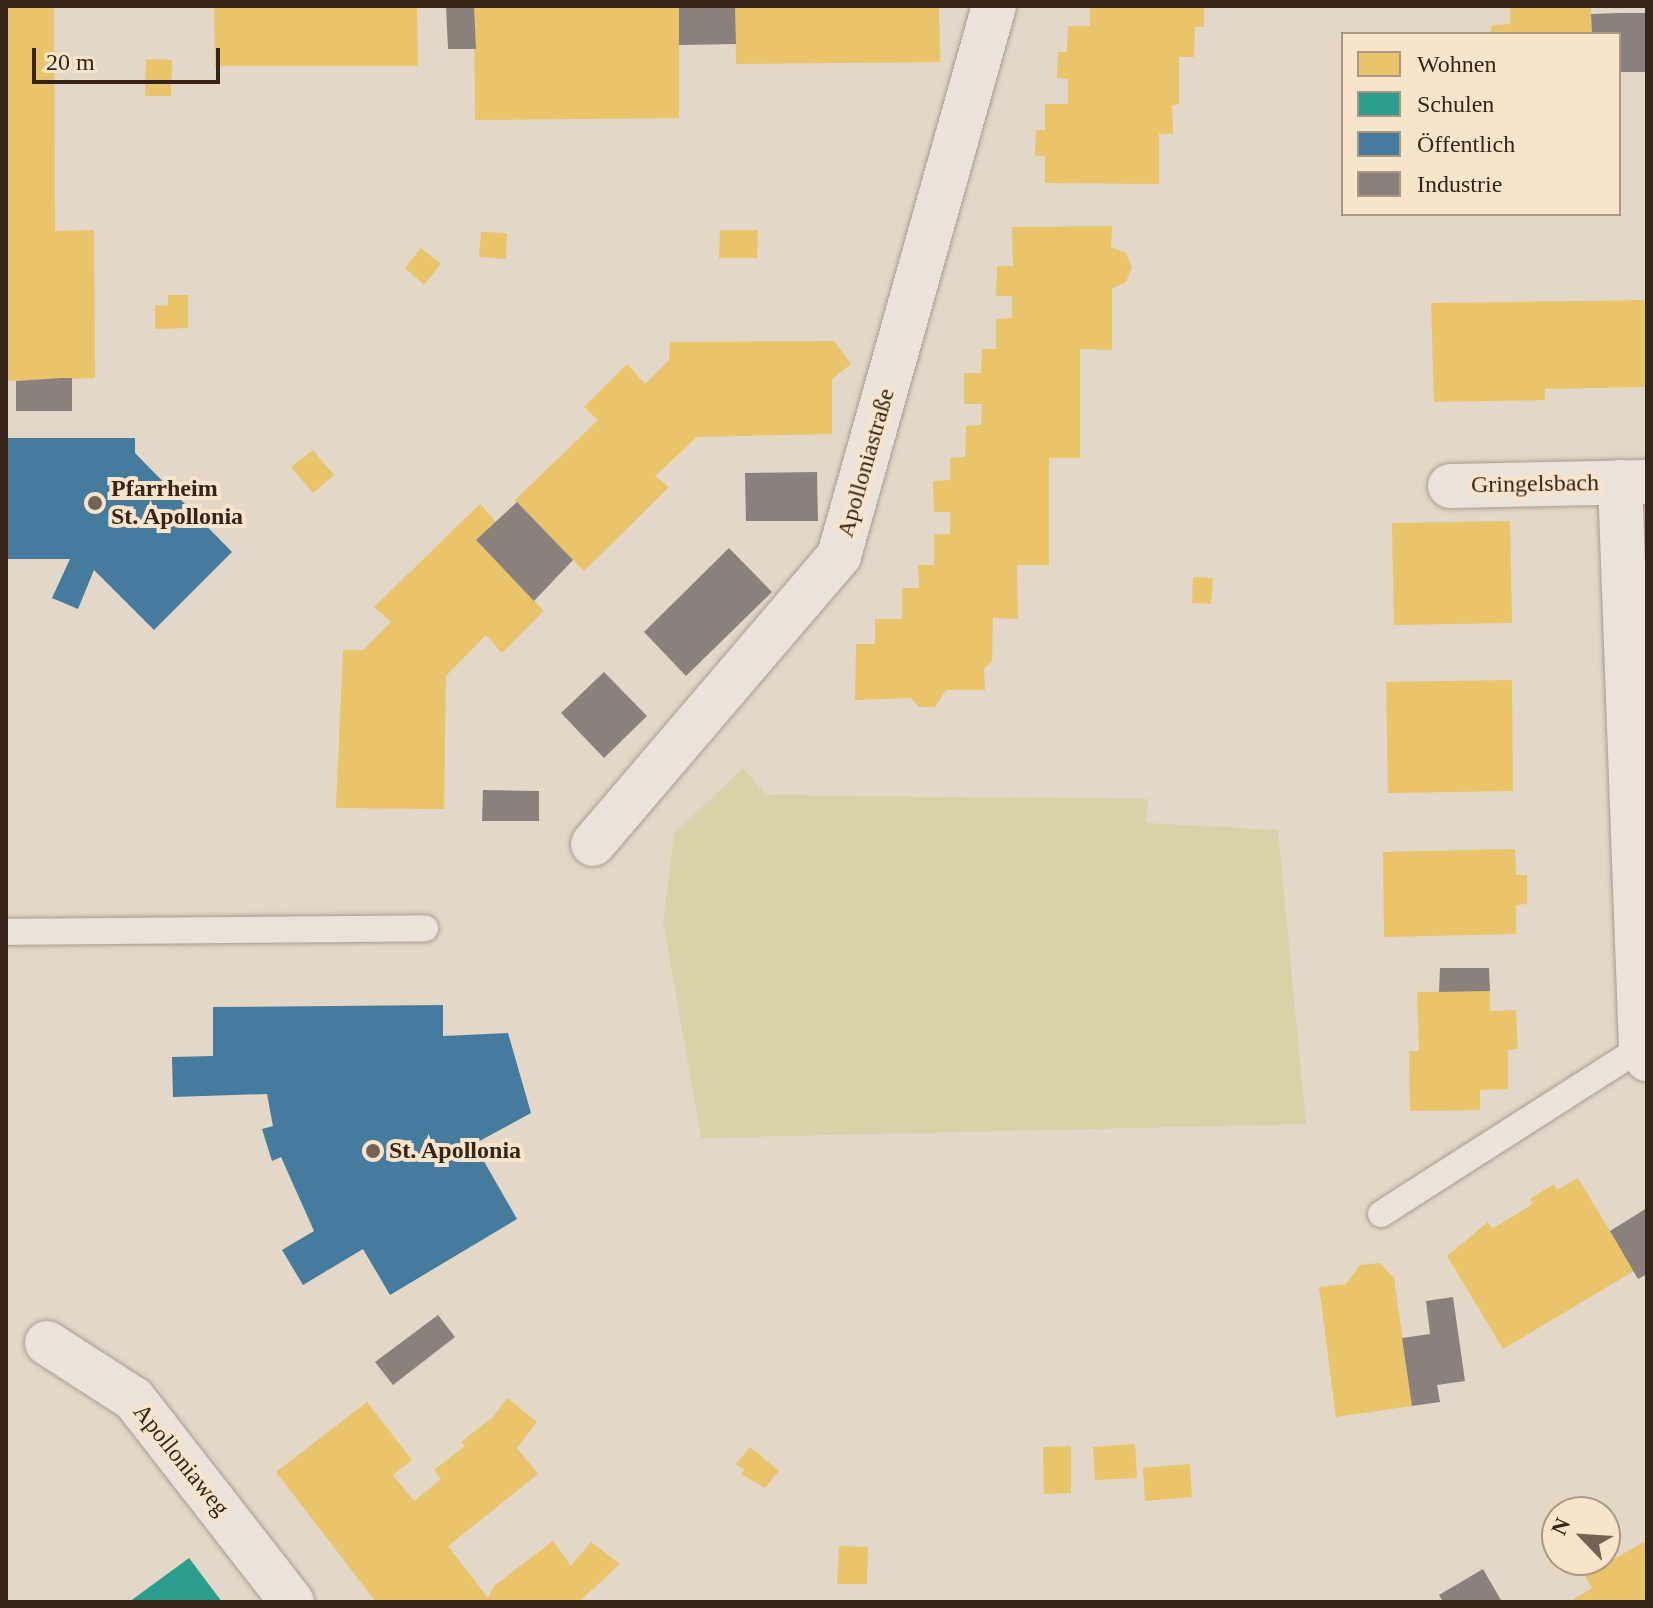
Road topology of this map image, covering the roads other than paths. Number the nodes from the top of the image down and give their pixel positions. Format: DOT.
graph roads {
  1 [pos="994,6"];
  2 [pos="1634,482"];
  3 [pos="1450,486"];
  4 [pos="593,844"];
  5 [pos="425,928"];
  6 [pos="6,932"];
  7 [pos="1644,1054"];
  8 [pos="1381,1214"];
  9 [pos="47,1343"];
  10 [pos="292,1602"];
  1 -- 4 [label="street, Apolloniastraße"];
  2 -- 3 [label="street, Gringelsbach"];
  2 -- 7 [label="street, Gringelsbach"];
  5 -- 6 [label="lane"];
  7 -- 8 [label="lane"];
  9 -- 10 [label="street, Apolloniaweg"];
}
